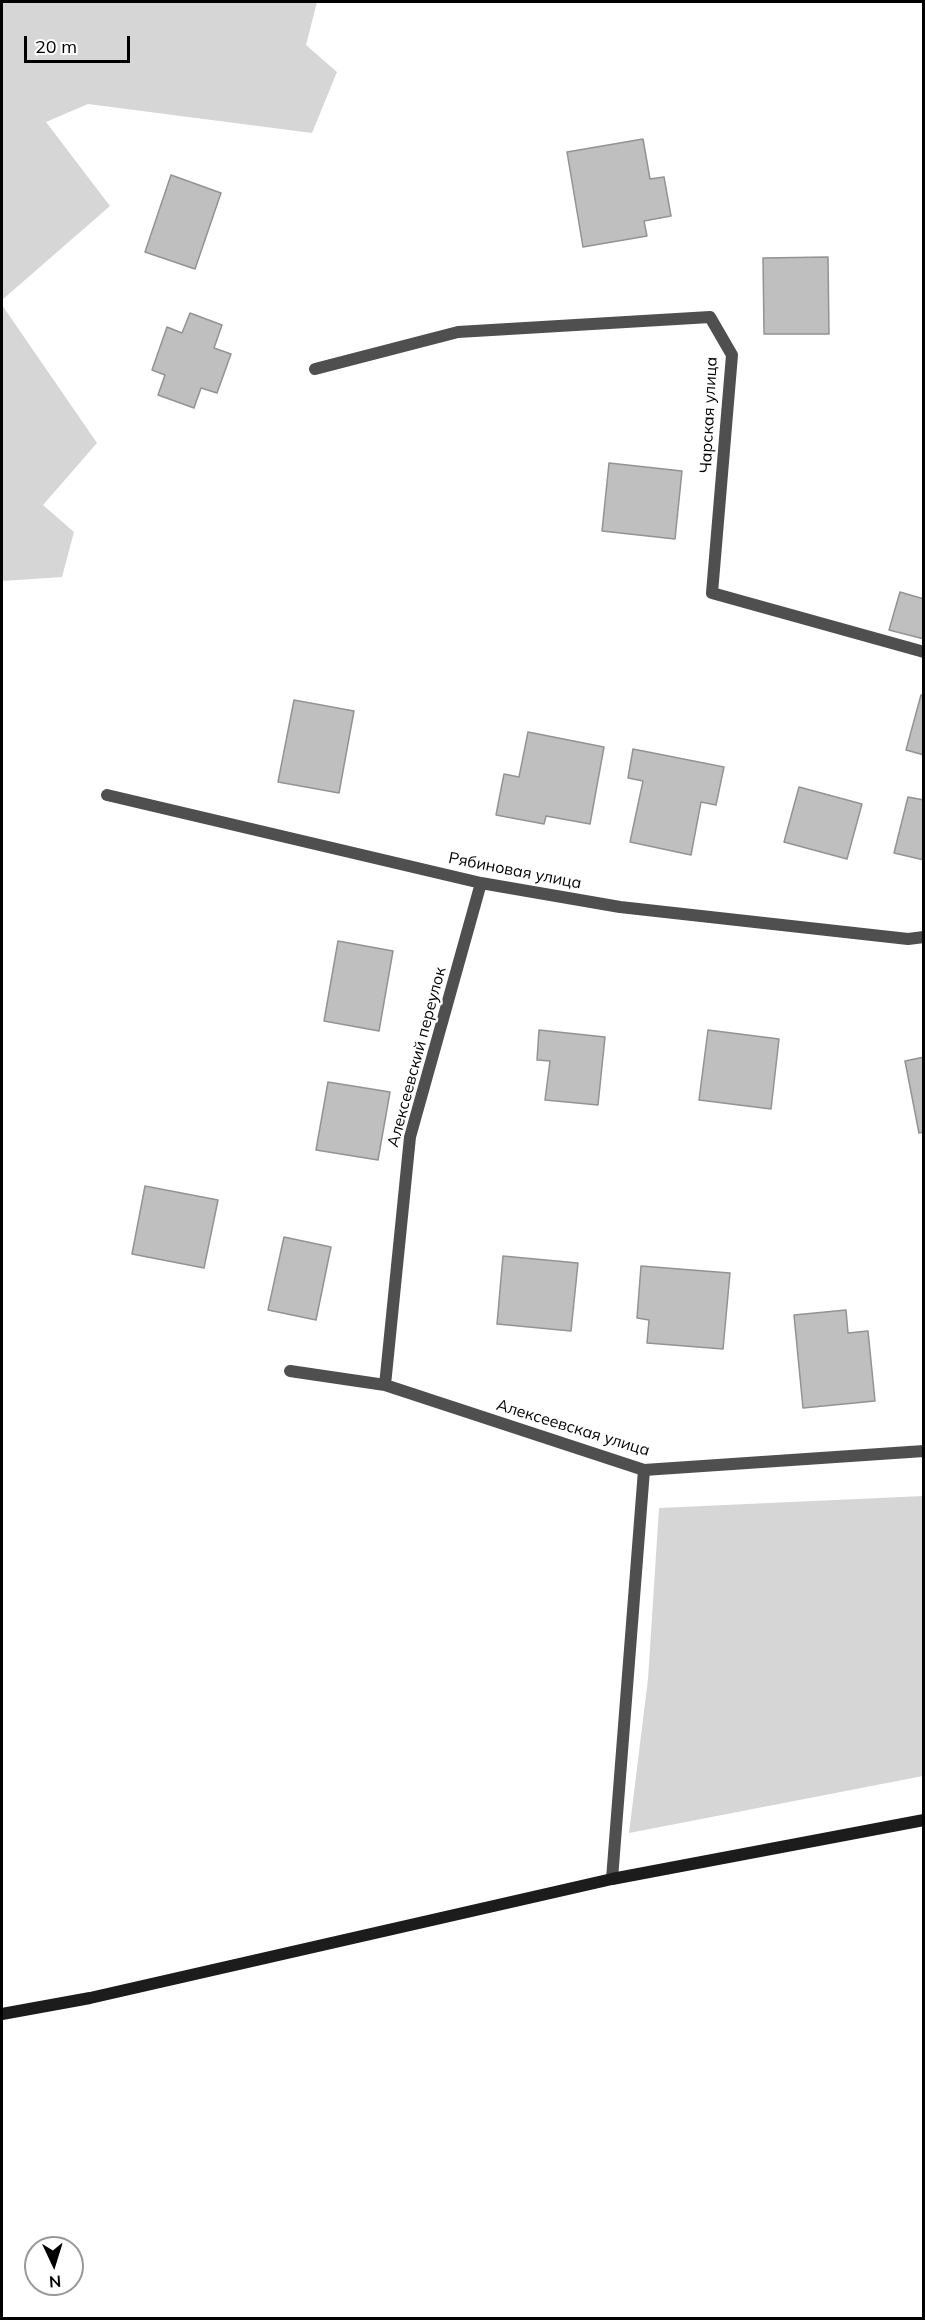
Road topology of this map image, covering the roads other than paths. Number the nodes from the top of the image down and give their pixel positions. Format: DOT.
graph roads {
  1 [pos="315,369"];
  2 [pos="924,652"];
  3 [pos="108,795"];
  4 [pos="481,883"];
  5 [pos="924,936"];
  6 [pos="290,1371"];
  7 [pos="385,1385"];
  8 [pos="924,1451"];
  9 [pos="644,1470"];
  10 [pos="924,1820"];
  11 [pos="612,1879"];
  12 [pos="2,2014"];
  1 -- 2 [label="street, Чарская улица"];
  3 -- 4 [label="street, Рябиновая улица"];
  4 -- 5 [label="street, Рябиновая улица"];
  4 -- 7 [label="street, Алексеевский переулок"];
  6 -- 7 [label="street, Алексеевская улица"];
  7 -- 9 [label="street, Алексеевская улица"];
  8 -- 9 [label="street, Алексеевская улица"];
  9 -- 11 [label="street"];
  10 -- 11 [label="main road"];
  11 -- 12 [label="main road"];
}
